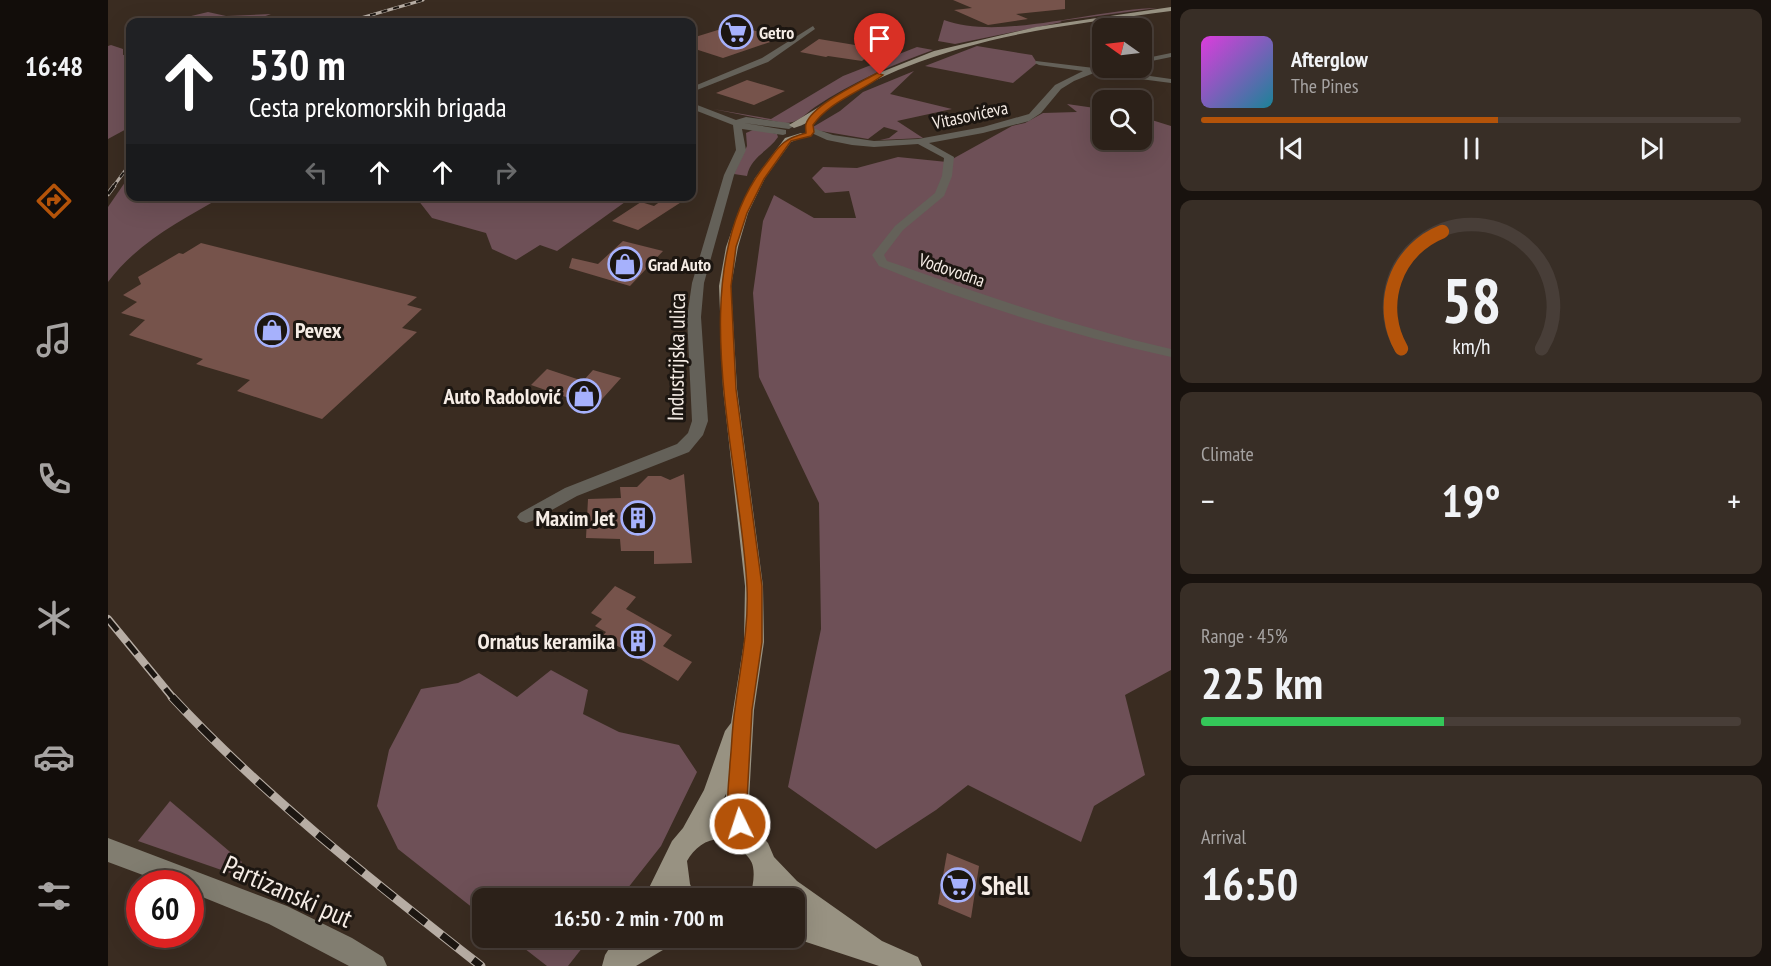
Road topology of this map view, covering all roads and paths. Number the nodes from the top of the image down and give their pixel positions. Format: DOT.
graph roads {
  1 [pos="1171,9"];
  2 [pos="1171,18"];
  3 [pos="813,28"];
  4 [pos="1047,28"];
  5 [pos="1171,55"];
  6 [pos="1152,58"];
  7 [pos="1039,63"];
  8 [pos="1090,71"];
  9 [pos="1171,80"];
  10 [pos="696,88"];
  11 [pos="696,107"];
  12 [pos="817,114"];
  13 [pos="741,125"];
  14 [pos="796,132"];
  15 [pos="922,143"];
  16 [pos="1171,353"];
  17 [pos="526,517"];
  18 [pos="743,710"];
  19 [pos="692,835"];
  20 [pos="746,836"];
  21 [pos="108,850"];
  22 [pos="677,858"];
  23 [pos="766,866"];
  24 [pos="662,888"];
  25 [pos="680,888"];
  26 [pos="766,888"];
  27 [pos="805,928"];
  28 [pos="624,948"];
  29 [pos="642,948"];
  30 [pos="873,950"];
  31 [pos="613,965"];
  32 [pos="374,966"];
  33 [pos="909,966"];
  1 -- 4 [label="main road"];
  2 -- 4 [label="main road"];
  3 -- 10 [label="street"];
  4 -- 12 [label="main road"];
  5 -- 6 [label="street"];
  7 -- 8 [label="street"];
  8 -- 9 [label="street"];
  8 -- 15 [label="street, Vitasovićeva"];
  11 -- 13 [label="street"];
  12 -- 14 [label="main road"];
  12 -- 14 [label="main road"];
  13 -- 14 [label="street, Vitasovićeva"];
  13 -- 17 [label="street, Industrijska ulica"];
  14 -- 15 [label="street, Vitasovićeva"];
  14 -- 18 [label="main road"];
  15 -- 16 [label="street, Vodovodna"];
  18 -- 19 [label="main road"];
  18 -- 20 [label="main road"];
  19 -- 20 [label="main road"];
  19 -- 22 [label="main road"];
  20 -- 23 [label="main road"];
  21 -- 32 [label="main road, Partizanski put"];
  22 -- 24 [label="main road"];
  22 -- 25 [label="main road"];
  23 -- 26 [label="main road"];
  23 -- 30 [label="main road"];
  27 -- 30 [label="main road"];
  28 -- 31 [label="main road"];
  29 -- 31 [label="main road"];
  30 -- 33 [label="main road"];
}
